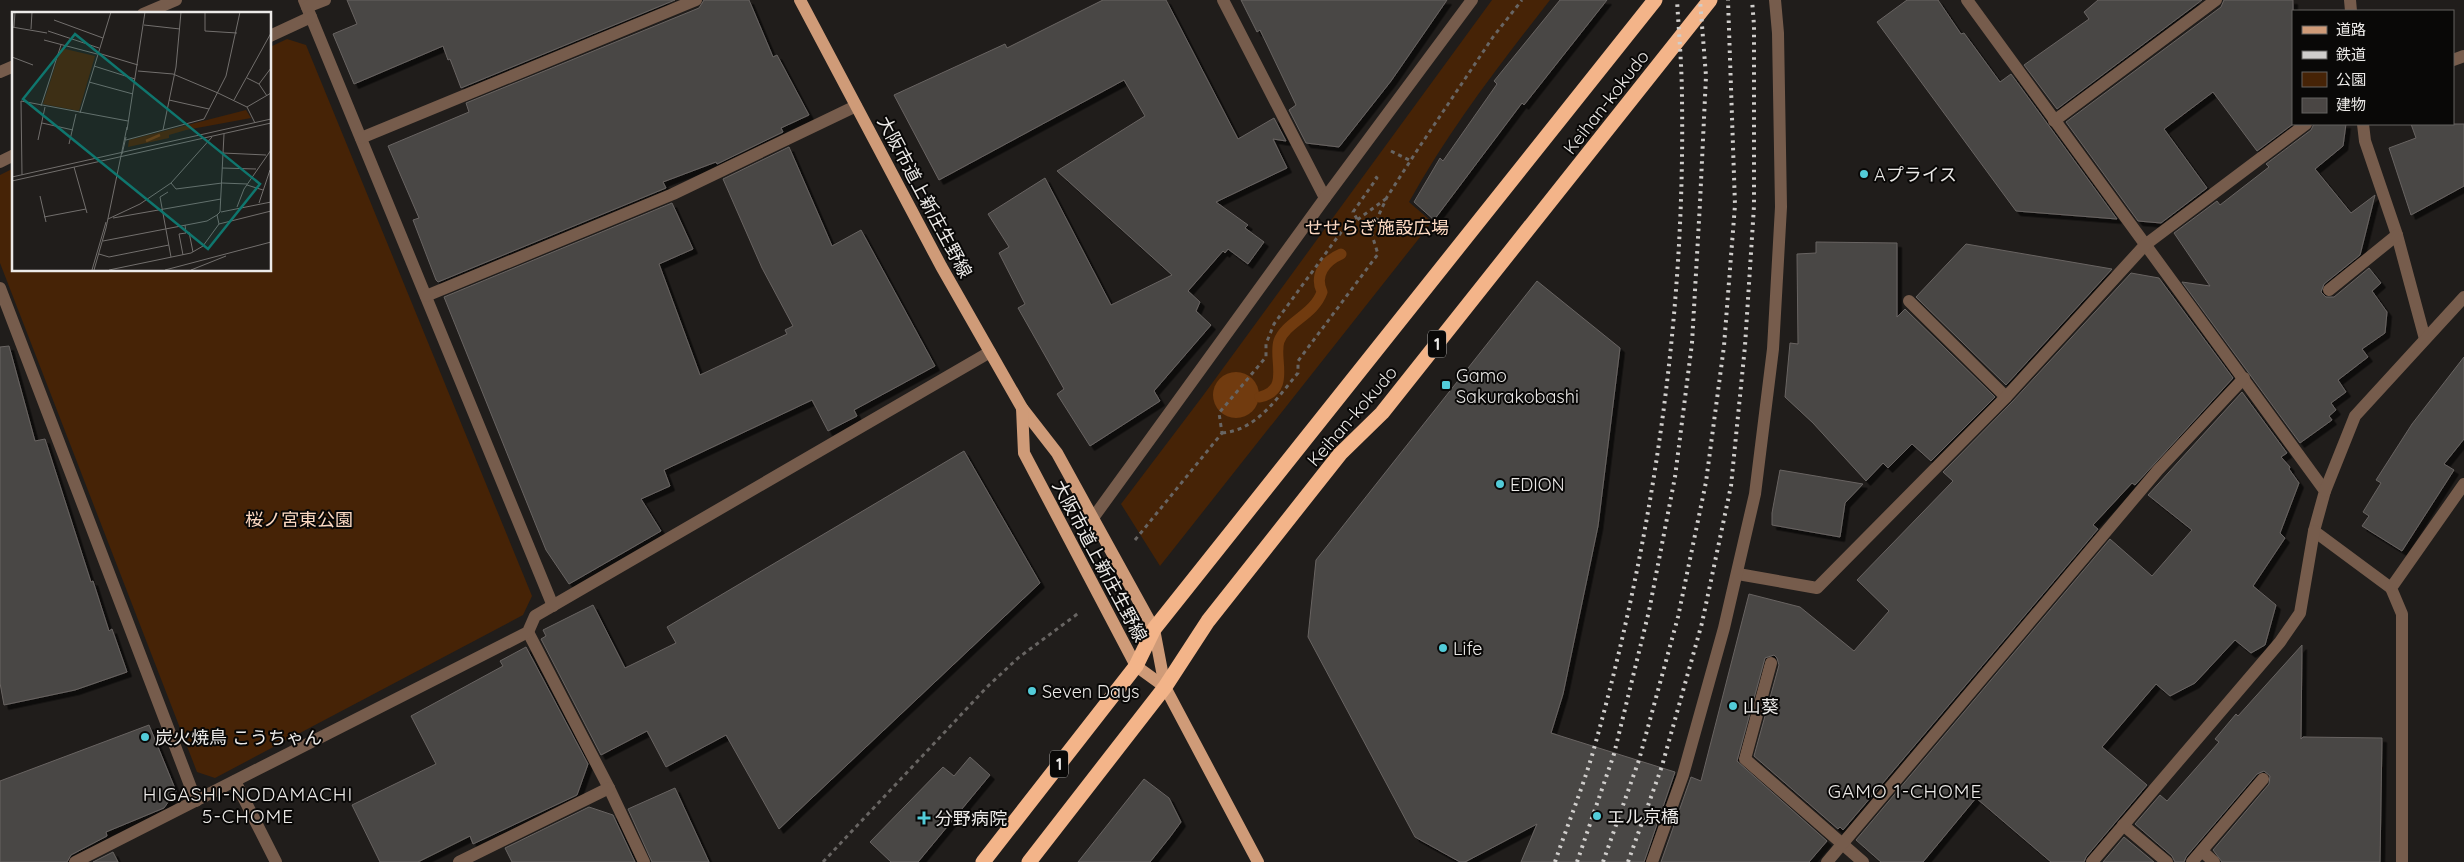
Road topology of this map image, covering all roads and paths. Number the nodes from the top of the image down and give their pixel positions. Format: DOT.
graph roads {
  1 [pos="176,0"];
  2 [pos="325,0"];
  3 [pos="696,0"];
  4 [pos="800,0"];
  5 [pos="1223,0"];
  6 [pos="1472,0"];
  7 [pos="1522,0"];
  8 [pos="1655,0"];
  9 [pos="1710,0"];
  10 [pos="1775,0"];
  11 [pos="1968,0"];
  12 [pos="2216,0"];
  13 [pos="307,8"];
  14 [pos="147,12"];
  15 [pos="271,35"];
  16 [pos="12,67"];
  17 [pos="0,72"];
  18 [pos="856,106"];
  19 [pos="2054,121"];
  20 [pos="2305,125"];
  21 [pos="2362,125"];
  22 [pos="361,138"];
  23 [pos="1387,149"];
  24 [pos="12,156"];
  25 [pos="1410,161"];
  26 [pos="0,162"];
  27 [pos="1370,173"];
  28 [pos="1387,197"];
  29 [pos="1325,198"];
  30 [pos="1343,220"];
  31 [pos="1357,220"];
  32 [pos="1346,227"];
  33 [pos="2397,235"];
  34 [pos="2146,245"];
  35 [pos="0,288"];
  36 [pos="2329,290"];
  37 [pos="426,296"];
  38 [pos="2464,297"];
  39 [pos="1909,302"];
  40 [pos="2425,339"];
  41 [pos="990,352"];
  42 [pos="2244,378"];
  43 [pos="2006,397"];
  44 [pos="1022,408"];
  45 [pos="1222,433"];
  46 [pos="2464,484"];
  47 [pos="2325,491"];
  48 [pos="1093,518"];
  49 [pos="2314,531"];
  50 [pos="1135,540"];
  51 [pos="1738,574"];
  52 [pos="2391,588"];
  53 [pos="553,606"];
  54 [pos="1082,611"];
  55 [pos="1154,629"];
  56 [pos="528,632"];
  57 [pos="1772,663"];
  58 [pos="1136,666"];
  59 [pos="1165,687"];
  60 [pos="2263,779"];
  61 [pos="235,781"];
  62 [pos="609,788"];
  63 [pos="196,801"];
  64 [pos="2123,825"];
  65 [pos="1842,845"];
  66 [pos="2202,852"];
  67 [pos="75,862"];
  68 [pos="276,862"];
  69 [pos="459,862"];
  70 [pos="644,862"];
  71 [pos="823,862"];
  72 [pos="983,862"];
  73 [pos="1029,862"];
  74 [pos="1258,862"];
  75 [pos="1652,862"];
  76 [pos="1828,862"];
  77 [pos="1863,862"];
  78 [pos="2092,862"];
  79 [pos="2168,862"];
  80 [pos="2192,862"];
  81 [pos="2214,862"];
  82 [pos="2402,862"];
  1 -- 14 [label="street"];
  2 -- 13 [label="street"];
  3 -- 22 [label="street"];
  4 -- 18 [label="main road, 大阪市道上新庄生野線"];
  5 -- 29 [label="street"];
  6 -- 29 [label="street"];
  7 -- 25 [label="path"];
  8 -- 55 [label="highway, Keihan-kokudo / 1"];
  9 -- 59 [label="highway, Keihan-kokudo / 1"];
  10 -- 51 [label="street"];
  11 -- 19 [label="street"];
  12 -- 19 [label="street"];
  13 -- 15 [label="street"];
  13 -- 22 [label="street"];
  16 -- 17 [label="street"];
  18 -- 37 [label="street"];
  18 -- 41 [label="main road, 大阪市道上新庄生野線"];
  19 -- 34 [label="street"];
  20 -- 34 [label="street"];
  21 -- 33 [label="street"];
  22 -- 37 [label="street"];
  23 -- 25 [label="path"];
  24 -- 26 [label="street"];
  25 -- 28 [label="path"];
  27 -- 31 [label="path"];
  28 -- 31 [label="path"];
  28 -- 45 [label="path"];
  29 -- 48 [label="street"];
  30 -- 32 [label="path"];
  31 -- 32 [label="path"];
  32 -- 45 [label="path"];
  33 -- 36 [label="street"];
  33 -- 40 [label="street"];
  34 -- 42 [label="street"];
  34 -- 43 [label="street"];
  35 -- 63 [label="street"];
  37 -- 53 [label="street"];
  38 -- 40 [label="street"];
  39 -- 43 [label="street"];
  40 -- 47 [label="street"];
  41 -- 44 [label="main road, 大阪市道上新庄生野線"];
  41 -- 53 [label="street"];
  42 -- 47 [label="street"];
  42 -- 65 [label="street"];
  43 -- 51 [label="street"];
  44 -- 48 [label="main road, 大阪市道上新庄生野線"];
  44 -- 58 [label="main road, 大阪市道上新庄生野線"];
  45 -- 50 [label="path"];
  46 -- 52 [label="street"];
  47 -- 49 [label="street"];
  48 -- 55 [label="main road, 大阪市道上新庄生野線"];
  49 -- 52 [label="street"];
  49 -- 64 [label="street"];
  51 -- 75 [label="street"];
  52 -- 82 [label="street"];
  53 -- 56 [label="street"];
  54 -- 71 [label="path"];
  55 -- 58 [label="highway, Keihan-kokudo / 1"];
  55 -- 59 [label="main road, 大阪市道上新庄生野線"];
  56 -- 61 [label="street"];
  56 -- 62 [label="street"];
  57 -- 65 [label="street"];
  58 -- 59 [label="main road, 大阪市道上新庄生野線"];
  58 -- 72 [label="highway, Keihan-kokudo / 1"];
  59 -- 73 [label="highway, Keihan-kokudo / 1"];
  59 -- 74 [label="main road, 大阪市道上新庄生野線"];
  60 -- 66 [label="street"];
  61 -- 63 [label="street"];
  61 -- 68 [label="street"];
  62 -- 69 [label="street"];
  62 -- 70 [label="street"];
  63 -- 67 [label="street"];
  64 -- 78 [label="street"];
  64 -- 79 [label="street"];
  65 -- 76 [label="street"];
  65 -- 77 [label="street"];
  66 -- 80 [label="street"];
  66 -- 81 [label="street"];
}
